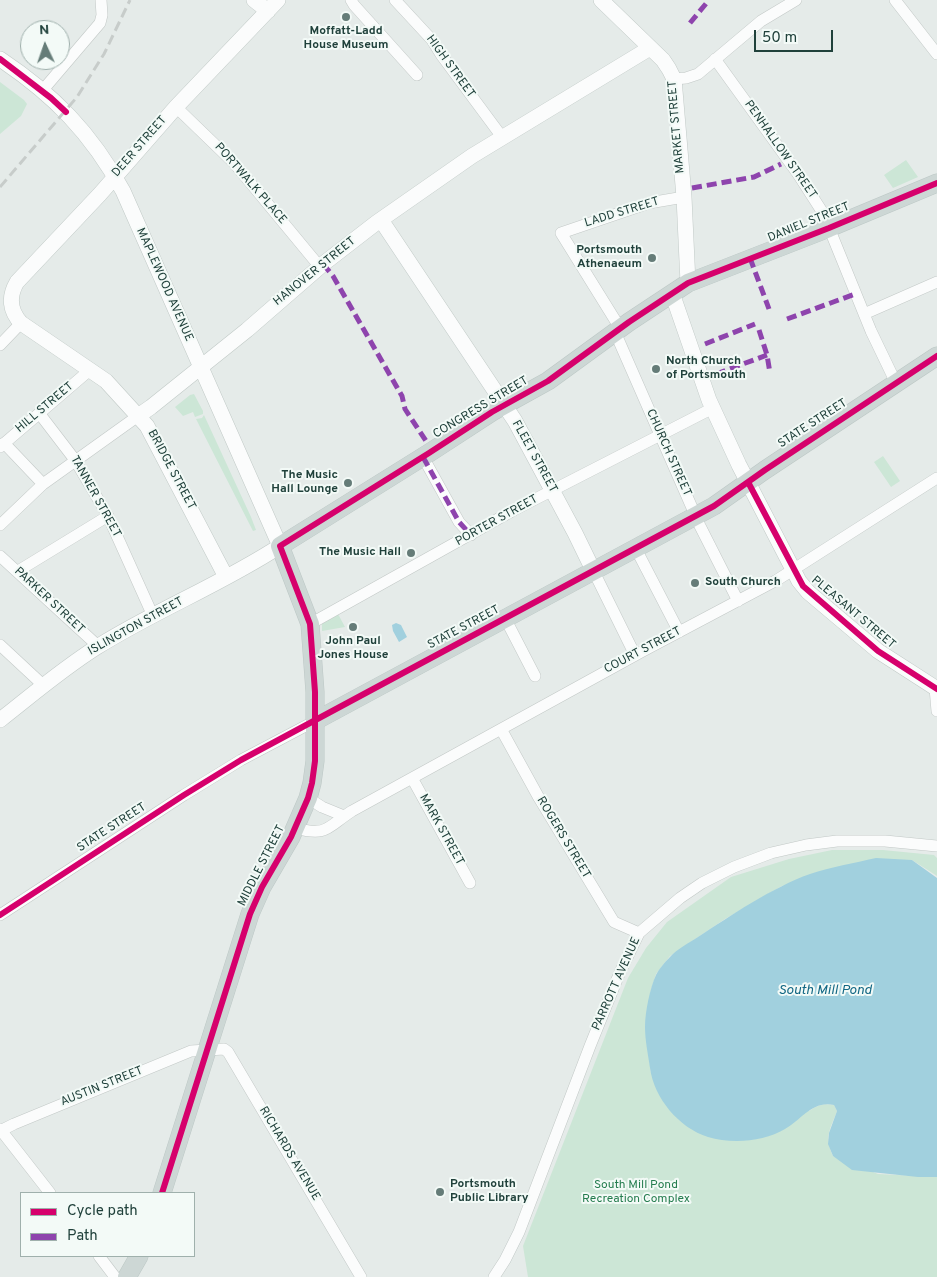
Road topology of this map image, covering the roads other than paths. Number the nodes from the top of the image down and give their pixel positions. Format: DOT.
graph roads {
  1 [pos="101,0"];
  2 [pos="254,0"];
  3 [pos="351,0"];
  4 [pos="395,0"];
  5 [pos="601,0"];
  6 [pos="796,0"];
  7 [pos="895,0"];
  8 [pos="271,4"];
  9 [pos="650,48"];
  10 [pos="937,54"];
  11 [pos="0,59"];
  12 [pos="715,59"];
  13 [pos="417,74"];
  14 [pos="674,79"];
  15 [pos="42,91"];
  16 [pos="176,106"];
  17 [pos="502,137"];
  18 [pos="114,176"];
  19 [pos="937,183"];
  20 [pos="684,197"];
  21 [pos="381,220"];
  22 [pos="829,228"];
  23 [pos="320,267"];
  24 [pos="688,282"];
  25 [pos="937,282"];
  26 [pos="672,293"];
  27 [pos="11,300"];
  28 [pos="864,314"];
  29 [pos="22,323"];
  30 [pos="617,330"];
  31 [pos="0,345"];
  32 [pos="937,356"];
  33 [pos="201,367"];
  34 [pos="91,369"];
  35 [pos="896,383"];
  36 [pos="504,406"];
  37 [pos="713,408"];
  38 [pos="39,413"];
  39 [pos="138,416"];
  40 [pos="661,435"];
  41 [pos="2,445"];
  42 [pos="423,457"];
  43 [pos="75,460"];
  44 [pos="937,478"];
  45 [pos="748,482"];
  46 [pos="43,484"];
  47 [pos="552,490"];
  48 [pos="108,516"];
  49 [pos="696,516"];
  50 [pos="0,524"];
  51 [pos="470,535"];
  52 [pos="280,546"];
  53 [pos="636,549"];
  54 [pos="0,556"];
  55 [pos="793,570"];
  56 [pos="18,571"];
  57 [pos="594,572"];
  58 [pos="226,577"];
  59 [pos="738,600"];
  60 [pos="153,616"];
  61 [pos="505,618"];
  62 [pos="310,624"];
  63 [pos="679,632"];
  64 [pos="0,645"];
  65 [pos="98,646"];
  66 [pos="635,655"];
  67 [pos="535,676"];
  68 [pos="43,685"];
  69 [pos="936,688"];
  70 [pos="315,692"];
  71 [pos="353,701"];
  72 [pos="937,711"];
  73 [pos="0,720"];
  74 [pos="316,721"];
  75 [pos="501,729"];
  76 [pos="412,778"];
  77 [pos="308,798"];
  78 [pos="344,816"];
  79 [pos="295,828"];
  80 [pos="937,846"];
  81 [pos="470,883"];
  82 [pos="0,915"];
  83 [pos="639,933"];
  84 [pos="206,1050"];
  85 [pos="0,1130"];
  86 [pos="49,1192"];
  87 [pos="162,1192"];
  88 [pos="100,1257"];
  89 [pos="138,1257"];
  90 [pos="115,1277"];
  91 [pos="127,1277"];
  92 [pos="361,1277"];
  93 [pos="494,1277"];
  1 -- 15 [label="street"];
  2 -- 8 [label="street"];
  3 -- 13 [label="street"];
  4 -- 17 [label="street, HIGH STREET"];
  5 -- 9 [label="street, MARKET STREET"];
  6 -- 12 [label="street"];
  7 -- 10 [label="street"];
  8 -- 16 [label="street, DEER STREET"];
  9 -- 14 [label="street, MARKET STREET"];
  9 -- 17 [label="street, HANOVER STREET"];
  11 -- 15 [label="street, MAPLEWOOD AVENUE"];
  12 -- 14 [label="street"];
  12 -- 22 [label="street, PENHALLOW STREET"];
  14 -- 20 [label="street, MARKET STREET"];
  15 -- 18 [label="street, MAPLEWOOD AVENUE"];
  16 -- 18 [label="street, DEER STREET"];
  16 -- 23 [label="street, PORTWALK PLACE"];
  17 -- 21 [label="street, HANOVER STREET"];
  18 -- 27 [label="street, DEER STREET"];
  18 -- 33 [label="street, MAPLEWOOD AVENUE"];
  19 -- 22 [label="main road, DANIEL STREET"];
  20 -- 24 [label="street, MARKET STREET"];
  20 -- 30 [label="street, LADD STREET"];
  21 -- 23 [label="street, HANOVER STREET"];
  21 -- 36 [label="street, FLEET STREET"];
  22 -- 24 [label="main road, DANIEL STREET"];
  22 -- 28 [label="street, PENHALLOW STREET"];
  23 -- 33 [label="street, HANOVER STREET"];
  24 -- 26 [label="main road, CONGRESS STREET"];
  25 -- 28 [label="street"];
  26 -- 30 [label="main road, CONGRESS STREET"];
  26 -- 37 [label="street, PLEASANT STREET"];
  27 -- 29 [label="street, BRIDGE STREET"];
  28 -- 35 [label="street, PENHALLOW STREET"];
  29 -- 31 [label="street"];
  29 -- 34 [label="street, BRIDGE STREET"];
  30 -- 36 [label="main road, CONGRESS STREET"];
  30 -- 40 [label="street, CHURCH STREET"];
  32 -- 35 [label="main road, STATE STREET"];
  33 -- 39 [label="street, HANOVER STREET"];
  33 -- 52 [label="street, MAPLEWOOD AVENUE"];
  34 -- 38 [label="street, HILL STREET"];
  34 -- 39 [label="street, BRIDGE STREET"];
  35 -- 45 [label="main road, STATE STREET"];
  36 -- 42 [label="main road, CONGRESS STREET"];
  36 -- 47 [label="street, FLEET STREET"];
  37 -- 40 [label="street, PORTER STREET"];
  37 -- 45 [label="street, PLEASANT STREET"];
  38 -- 41 [label="street, HILL STREET"];
  38 -- 43 [label="street, TANNER STREET"];
  39 -- 43 [label="street, HANOVER STREET"];
  39 -- 58 [label="street, BRIDGE STREET"];
  40 -- 47 [label="street, PORTER STREET"];
  40 -- 49 [label="street, CHURCH STREET"];
  41 -- 46 [label="street"];
  42 -- 51 [label="street"];
  42 -- 52 [label="main road, CONGRESS STREET"];
  43 -- 46 [label="street, HANOVER STREET"];
  43 -- 48 [label="street, TANNER STREET"];
  44 -- 55 [label="street, COURT STREET"];
  45 -- 49 [label="main road, STATE STREET"];
  45 -- 55 [label="street, PLEASANT STREET"];
  46 -- 50 [label="street, HANOVER STREET"];
  47 -- 51 [label="street, PORTER STREET"];
  47 -- 57 [label="street, FLEET STREET"];
  48 -- 56 [label="street"];
  48 -- 60 [label="street, TANNER STREET"];
  49 -- 53 [label="main road, STATE STREET"];
  49 -- 59 [label="street, CHURCH STREET"];
  51 -- 62 [label="street, PORTER STREET"];
  52 -- 58 [label="street, ISLINGTON STREET"];
  52 -- 62 [label="main road, MIDDLE STREET"];
  53 -- 57 [label="main road, STATE STREET"];
  53 -- 63 [label="street"];
  54 -- 56 [label="street, PARKER STREET"];
  55 -- 59 [label="street, COURT STREET"];
  55 -- 69 [label="street, PLEASANT STREET"];
  56 -- 65 [label="street, PARKER STREET"];
  57 -- 61 [label="main road, STATE STREET"];
  57 -- 66 [label="street, FLEET STREET"];
  58 -- 60 [label="street, ISLINGTON STREET"];
  59 -- 63 [label="street, COURT STREET"];
  60 -- 65 [label="street, ISLINGTON STREET"];
  61 -- 67 [label="street"];
  61 -- 71 [label="main road, STATE STREET"];
  62 -- 70 [label="main road, MIDDLE STREET"];
  63 -- 66 [label="street, COURT STREET"];
  64 -- 68 [label="street"];
  65 -- 68 [label="street, ISLINGTON STREET"];
  66 -- 75 [label="street, COURT STREET"];
  68 -- 73 [label="street, ISLINGTON STREET"];
  69 -- 72 [label="street"];
  70 -- 71 [label="main road"];
  70 -- 74 [label="main road, MIDDLE STREET"];
  71 -- 74 [label="main road, STATE STREET"];
  74 -- 77 [label="main road, MIDDLE STREET"];
  74 -- 82 [label="street, STATE STREET"];
  75 -- 76 [label="street, COURT STREET"];
  75 -- 83 [label="street, ROGERS STREET"];
  76 -- 78 [label="street, COURT STREET"];
  76 -- 81 [label="street, MARK STREET"];
  77 -- 78 [label="street"];
  77 -- 79 [label="main road, MIDDLE STREET"];
  78 -- 79 [label="street, COURT STREET"];
  79 -- 84 [label="main road, MIDDLE STREET"];
  80 -- 83 [label="street, PARROTT AVENUE"];
  83 -- 93 [label="street, PARROTT AVENUE"];
  84 -- 85 [label="street, AUSTIN STREET"];
  84 -- 87 [label="main road, MIDDLE STREET"];
  84 -- 92 [label="street, RICHARDS AVENUE"];
  85 -- 86 [label="street"];
  88 -- 90 [label="street"];
  89 -- 91 [label="main road"];
}
